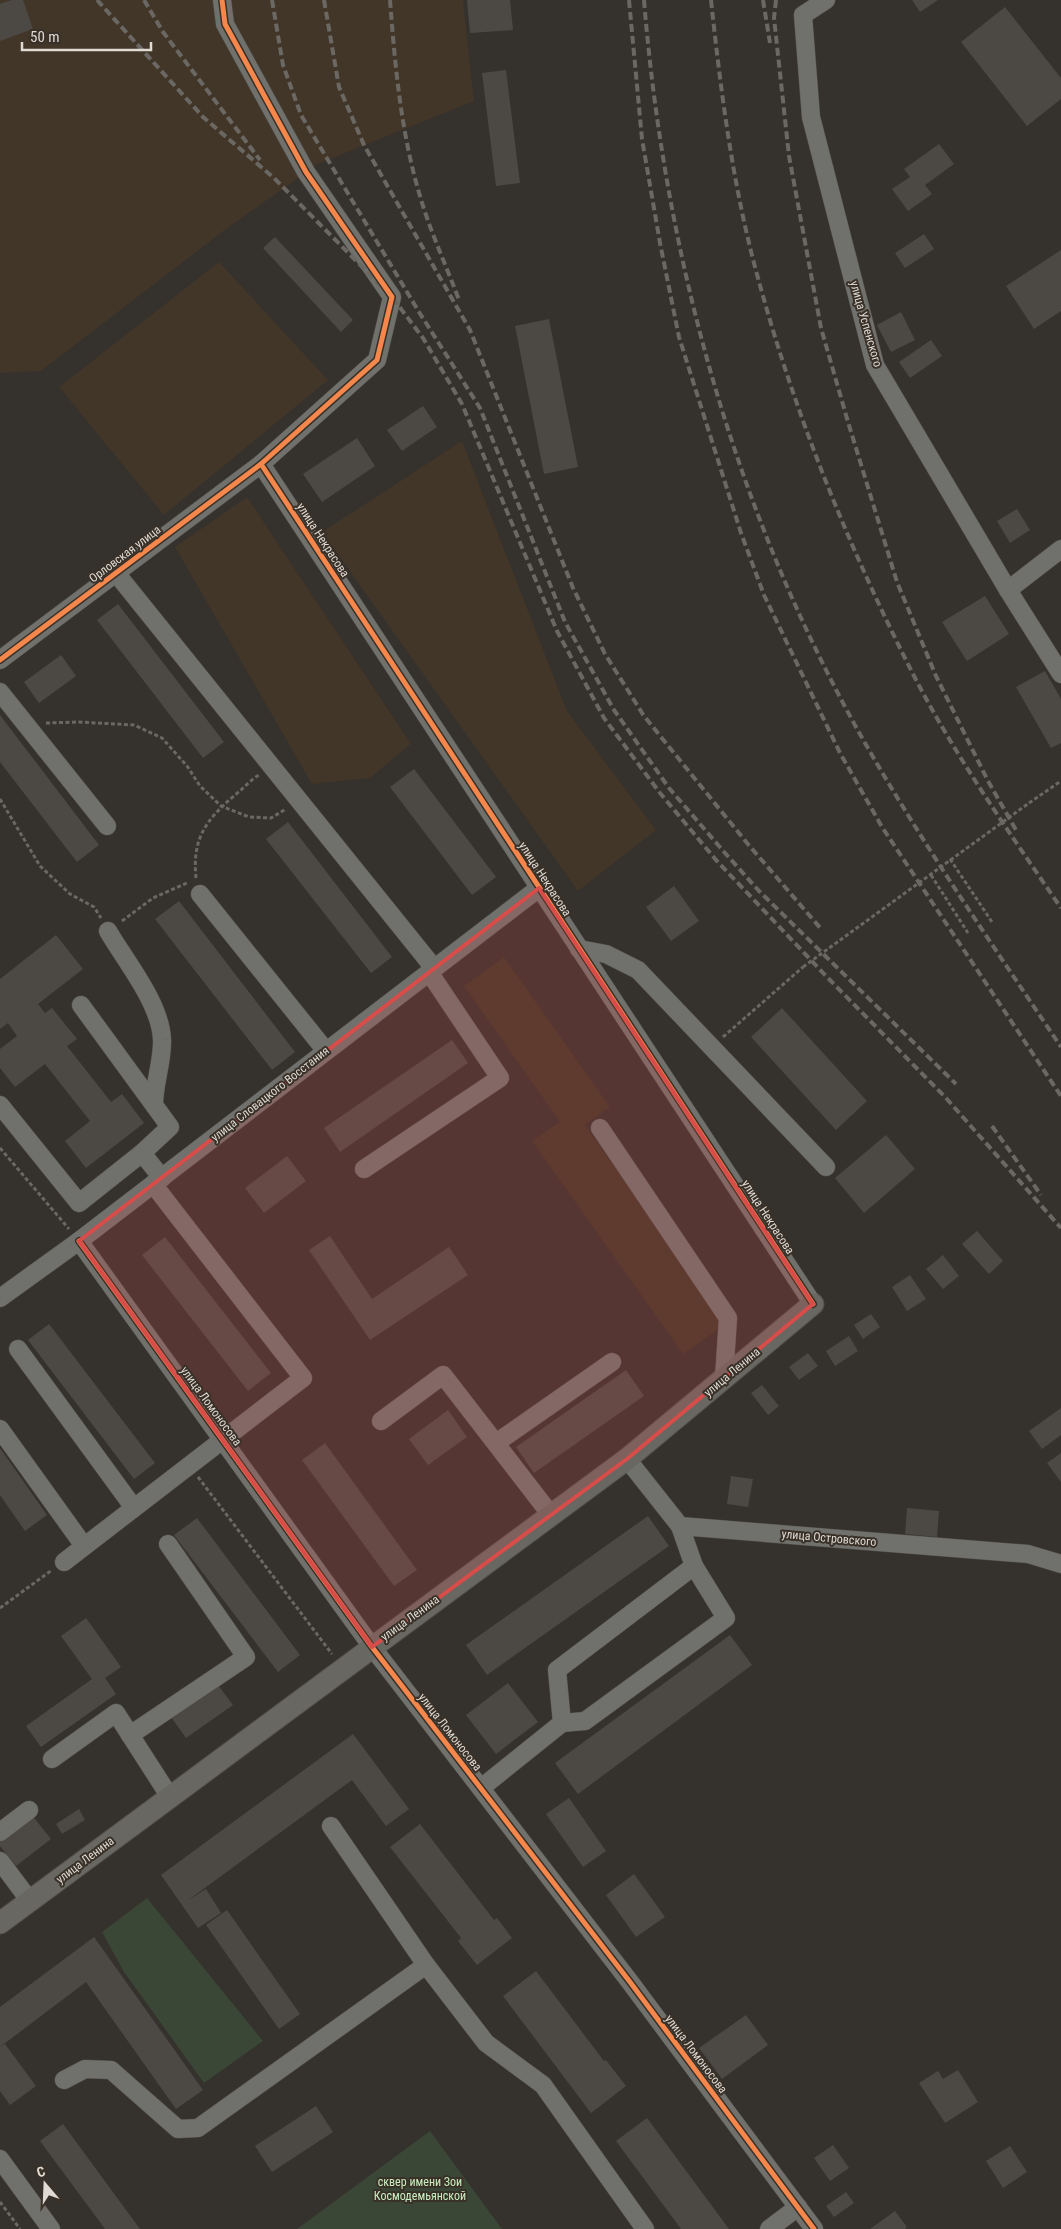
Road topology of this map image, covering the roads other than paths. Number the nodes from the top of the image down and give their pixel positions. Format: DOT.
graph roads {
  1 [pos="222,0"];
  2 [pos="826,0"];
  3 [pos="261,464"];
  4 [pos="1061,549"];
  5 [pos="116,573"];
  6 [pos="1008,590"];
  7 [pos="0,660"];
  8 [pos="1061,674"];
  9 [pos="0,692"];
  10 [pos="107,826"];
  11 [pos="198,886"];
  12 [pos="539,888"];
  13 [pos="108,931"];
  14 [pos="579,949"];
  15 [pos="432,970"];
  16 [pos="81,1006"];
  17 [pos="326,1051"];
  18 [pos="0,1105"];
  19 [pos="154,1105"];
  20 [pos="600,1128"];
  21 [pos="142,1153"];
  22 [pos="826,1167"];
  23 [pos="364,1169"];
  24 [pos="157,1181"];
  25 [pos="79,1241"];
  26 [pos="0,1298"];
  27 [pos="813,1304"];
  28 [pos="18,1349"];
  29 [pos="612,1362"];
  30 [pos="724,1378"];
  31 [pos="381,1421"];
  32 [pos="0,1429"];
  33 [pos="223,1440"];
  34 [pos="496,1443"];
  35 [pos="627,1459"];
  36 [pos="134,1508"];
  37 [pos="551,1515"];
  38 [pos="680,1526"];
  39 [pos="168,1544"];
  40 [pos="84,1546"];
  41 [pos="64,1562"];
  42 [pos="1061,1564"];
  43 [pos="694,1566"];
  44 [pos="372,1647"];
  45 [pos="562,1723"];
  46 [pos="130,1735"];
  47 [pos="52,1759"];
  48 [pos="481,1788"];
  49 [pos="170,1797"];
  50 [pos="29,1810"];
  51 [pos="331,1826"];
  52 [pos="0,1832"];
  53 [pos="0,1860"];
  54 [pos="30,1902"];
  55 [pos="0,1923"];
  56 [pos="426,1965"];
  57 [pos="64,2080"];
  58 [pos="0,2159"];
  59 [pos="798,2207"];
  60 [pos="51,2229"];
  61 [pos="646,2229"];
  62 [pos="769,2229"];
  63 [pos="814,2229"];
  1 -- 3 [label="street, Орловская улица"];
  2 -- 6 [label="street, улица Успенского"];
  3 -- 5 [label="street, Орловская улица"];
  3 -- 12 [label="street, улица Некрасова"];
  4 -- 6 [label="street"];
  5 -- 7 [label="street, Орловская улица"];
  5 -- 15 [label="street"];
  6 -- 8 [label="street, улица Успенского"];
  9 -- 10 [label="street"];
  11 -- 17 [label="street"];
  12 -- 14 [label="street, улица Некрасова"];
  12 -- 15 [label="street, улица Словацкого Восстания"];
  13 -- 19 [label="street"];
  14 -- 22 [label="street"];
  14 -- 27 [label="street, улица Некрасова"];
  15 -- 17 [label="street, улица Словацкого Восстания"];
  15 -- 23 [label="street"];
  16 -- 19 [label="street"];
  17 -- 24 [label="street, улица Словацкого Восстания"];
  18 -- 21 [label="street"];
  19 -- 21 [label="street"];
  20 -- 30 [label="street"];
  21 -- 24 [label="street"];
  24 -- 25 [label="street, улица Словацкого Восстания"];
  24 -- 33 [label="street"];
  25 -- 26 [label="street, улица Словацкого Восстания"];
  25 -- 33 [label="street, улица Ломоносова"];
  27 -- 30 [label="main road, улица Ленина"];
  28 -- 36 [label="street"];
  29 -- 34 [label="street"];
  30 -- 35 [label="main road, улица Ленина"];
  31 -- 34 [label="street"];
  32 -- 40 [label="street"];
  33 -- 36 [label="street"];
  33 -- 44 [label="street, улица Ломоносова"];
  34 -- 37 [label="street"];
  35 -- 37 [label="main road, улица Ленина"];
  35 -- 38 [label="street"];
  36 -- 40 [label="street"];
  37 -- 44 [label="main road, улица Ленина"];
  38 -- 42 [label="street, улица Островского"];
  38 -- 43 [label="street"];
  39 -- 46 [label="street"];
  40 -- 41 [label="street"];
  43 -- 45 [label="street"];
  43 -- 45 [label="street"];
  44 -- 48 [label="street, улица Ломоносова"];
  44 -- 49 [label="main road, улица Ленина"];
  45 -- 48 [label="street"];
  46 -- 47 [label="street"];
  46 -- 49 [label="street"];
  48 -- 59 [label="street, улица Ломоносова"];
  49 -- 54 [label="main road, улица Ленина"];
  50 -- 52 [label="street"];
  51 -- 56 [label="street"];
  53 -- 54 [label="street"];
  54 -- 55 [label="main road, улица Ленина"];
  56 -- 57 [label="street"];
  56 -- 61 [label="street"];
  58 -- 60 [label="street"];
  59 -- 62 [label="street"];
  59 -- 63 [label="street, улица Ломоносова"];
}
